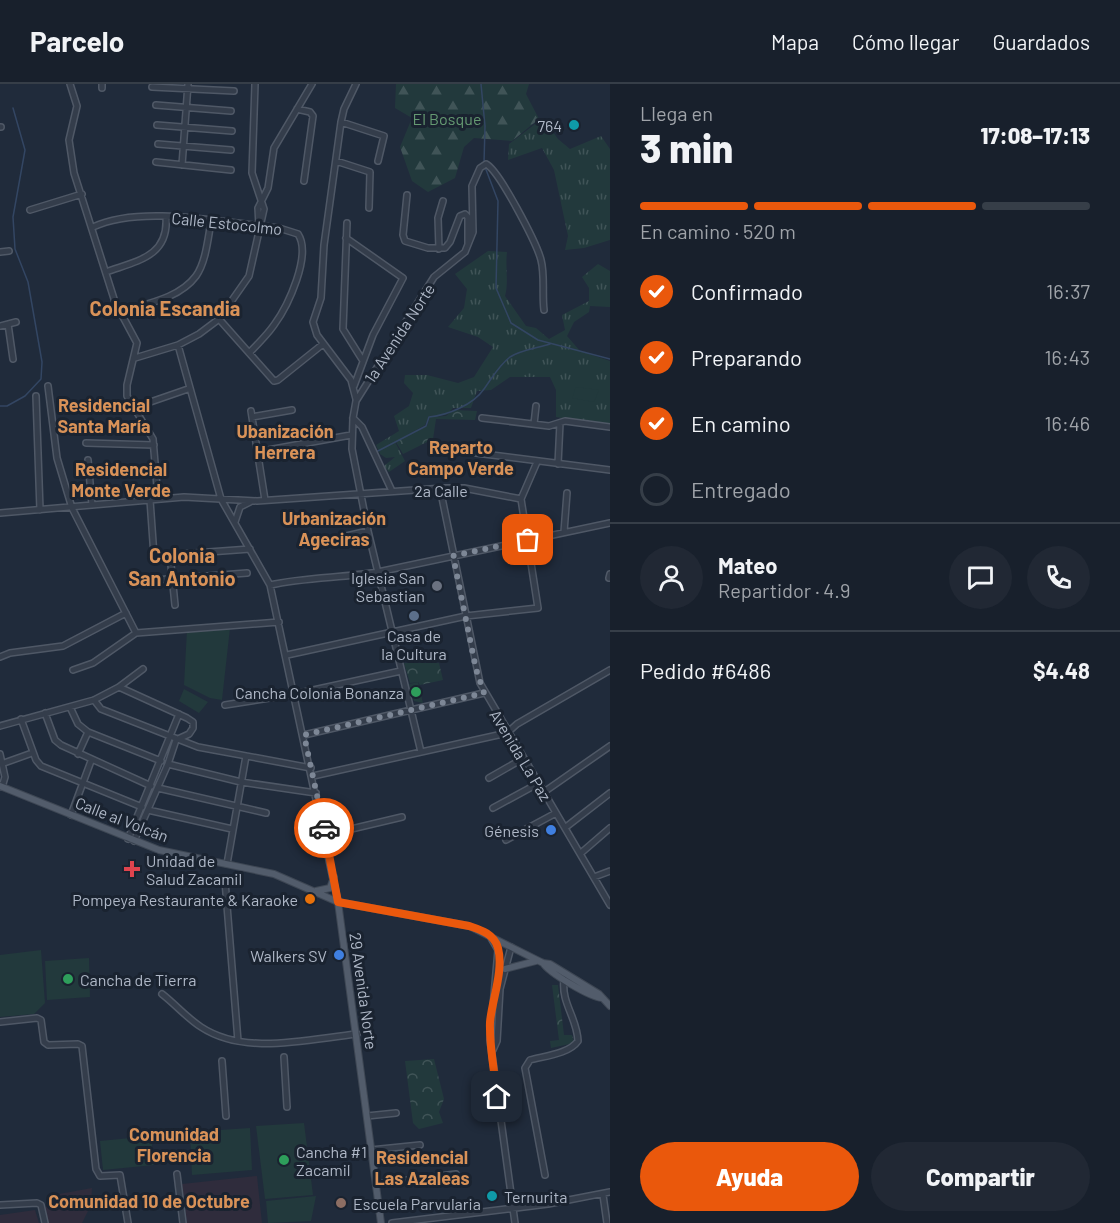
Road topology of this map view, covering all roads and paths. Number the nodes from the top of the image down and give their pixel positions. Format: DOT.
graph roads {
  1 [pos="70,84"];
  2 [pos="255,84"];
  3 [pos="312,84"];
  4 [pos="356,84"];
  5 [pos="187,86"];
  6 [pos="152,87"];
  7 [pos="234,91"];
  8 [pos="156,105"];
  9 [pos="185,108"];
  10 [pos="297,109"];
  11 [pos="231,111"];
  12 [pos="341,122"];
  13 [pos="157,125"];
  14 [pos="184,128"];
  15 [pos="232,130"];
  16 [pos="158,144"];
  17 [pos="183,147"];
  18 [pos="231,150"];
  19 [pos="336,161"];
  20 [pos="378,161"];
  21 [pos="156,162"];
  22 [pos="182,165"];
  23 [pos="231,170"];
  24 [pos="304,181"];
  25 [pos="82,194"];
  26 [pos="407,195"];
  27 [pos="443,201"];
  28 [pos="261,204"];
  29 [pos="369,208"];
  30 [pos="30,210"];
  31 [pos="166,217"];
  32 [pos="211,222"];
  33 [pos="347,223"];
  34 [pos="259,226"];
  35 [pos="93,227"];
  36 [pos="346,238"];
  37 [pos="469,246"];
  38 [pos="439,249"];
  39 [pos="9,250"];
  40 [pos="0,252"];
  41 [pos="106,272"];
  42 [pos="544,310"];
  43 [pos="120,312"];
  44 [pos="219,319"];
  45 [pos="0,320"];
  46 [pos="16,322"];
  47 [pos="8,324"];
  48 [pos="0,326"];
  49 [pos="323,344"];
  50 [pos="178,345"];
  51 [pos="249,353"];
  52 [pos="135,358"];
  53 [pos="13,359"];
  54 [pos="363,361"];
  55 [pos="48,386"];
  56 [pos="354,386"];
  57 [pos="188,389"];
  58 [pos="36,396"];
  59 [pos="356,400"];
  60 [pos="536,405"];
  61 [pos="76,406"];
  62 [pos="133,408"];
  63 [pos="292,410"];
  64 [pos="353,418"];
  65 [pos="482,418"];
  66 [pos="560,423"];
  67 [pos="534,424"];
  68 [pos="610,427"];
  69 [pos="351,435"];
  70 [pos="86,443"];
  71 [pos="154,445"];
  72 [pos="257,452"];
  73 [pos="476,453"];
  74 [pos="88,460"];
  75 [pos="537,462"];
  76 [pos="558,464"];
  77 [pos="610,470"];
  78 [pos="440,488"];
  79 [pos="392,491"];
  80 [pos="567,493"];
  81 [pos="361,495"];
  82 [pos="158,499"];
  83 [pos="221,499"];
  84 [pos="521,499"];
  85 [pos="150,500"];
  86 [pos="265,500"];
  87 [pos="257,501"];
  88 [pos="92,506"];
  89 [pos="72,508"];
  90 [pos="40,510"];
  91 [pos="0,513"];
  92 [pos="235,523"];
  93 [pos="610,524"];
  94 [pos="368,531"];
  95 [pos="564,532"];
  96 [pos="528,540"];
  97 [pos="316,543"];
  98 [pos="250,549"];
  99 [pos="170,555"];
  100 [pos="453,556"];
  101 [pos="378,572"];
  102 [pos="247,573"];
  103 [pos="173,579"];
  104 [pos="142,581"];
  105 [pos="270,585"];
  106 [pos="176,605"];
  107 [pos="126,613"];
  108 [pos="466,616"];
  109 [pos="279,622"];
  110 [pos="392,631"];
  111 [pos="136,633"];
  112 [pos="287,654"];
  113 [pos="0,657"];
  114 [pos="143,669"];
  115 [pos="73,670"];
  116 [pos="610,670"];
  117 [pos="401,671"];
  118 [pos="119,687"];
  119 [pos="484,693"];
  120 [pos="295,694"];
  121 [pos="94,700"];
  122 [pos="225,705"];
  123 [pos="70,707"];
  124 [pos="411,710"];
  125 [pos="45,713"];
  126 [pos="179,714"];
  127 [pos="21,719"];
  128 [pos="0,726"];
  129 [pos="88,732"];
  130 [pos="507,733"];
  131 [pos="304,735"];
  132 [pos="173,739"];
  133 [pos="610,746"];
  134 [pos="421,752"];
  135 [pos="32,753"];
  136 [pos="0,754"];
  137 [pos="78,754"];
  138 [pos="246,756"];
  139 [pos="524,758"];
  140 [pos="91,761"];
  141 [pos="161,761"];
  142 [pos="4,763"];
  143 [pos="168,764"];
  144 [pos="311,768"];
  145 [pos="313,776"];
  146 [pos="489,778"];
  147 [pos="242,782"];
  148 [pos="538,783"];
  149 [pos="83,784"];
  150 [pos="151,786"];
  151 [pos="1,787"];
  152 [pos="158,788"];
  153 [pos="544,792"];
  154 [pos="316,793"];
  155 [pos="610,793"];
  156 [pos="237,805"];
  157 [pos="493,808"];
  158 [pos="145,809"];
  159 [pos="266,813"];
  160 [pos="556,813"];
  161 [pos="71,815"];
  162 [pos="402,817"];
  163 [pos="566,827"];
  164 [pos="610,828"];
  165 [pos="232,829"];
  166 [pos="326,835"];
  167 [pos="131,840"];
  168 [pos="506,840"];
  169 [pos="581,853"];
  170 [pos="227,864"];
  171 [pos="610,871"];
  172 [pos="334,877"];
  173 [pos="594,877"];
  174 [pos="225,881"];
  175 [pos="315,891"];
  176 [pos="338,902"];
  177 [pos="610,905"];
  178 [pos="487,933"];
  179 [pos="511,947"];
  180 [pos="541,962"];
  181 [pos="502,969"];
  182 [pos="564,980"];
  183 [pos="162,994"];
  184 [pos="602,998"];
  185 [pos="610,1006"];
  186 [pos="0,1022"];
  187 [pos="357,1034"];
  188 [pos="238,1041"];
  189 [pos="284,1057"];
  190 [pos="222,1061"];
  191 [pos="287,1107"];
  192 [pos="396,1113"];
  193 [pos="226,1116"];
  194 [pos="367,1116"];
  195 [pos="420,1145"];
  196 [pos="371,1150"];
  197 [pos="177,1174"];
  198 [pos="456,1174"];
  199 [pos="544,1175"];
  200 [pos="376,1184"];
  201 [pos="610,1192"];
  202 [pos="603,1195"];
  203 [pos="0,1205"];
  204 [pos="513,1209"];
  205 [pos="45,1223"];
  206 [pos="128,1223"];
  207 [pos="183,1223"];
  208 [pos="381,1223"];
  209 [pos="392,1223"];
  210 [pos="515,1223"];
  211 [pos="607,1223"];
  1 -- 25 [label="street"];
  2 -- 28 [label="street"];
  3 -- 10 [label="street"];
  4 -- 12 [label="street"];
  5 -- 6 [label="street"];
  5 -- 7 [label="street"];
  5 -- 9 [label="street"];
  8 -- 9 [label="street"];
  9 -- 11 [label="street"];
  9 -- 14 [label="street"];
  10 -- 24 [label="street"];
  10 -- 28 [label="street"];
  12 -- 19 [label="street"];
  12 -- 20 [label="street"];
  13 -- 14 [label="street"];
  14 -- 15 [label="street"];
  14 -- 17 [label="street"];
  16 -- 17 [label="street"];
  17 -- 18 [label="street"];
  17 -- 22 [label="street"];
  19 -- 29 [label="street"];
  19 -- 49 [label="street"];
  21 -- 22 [label="street"];
  22 -- 23 [label="street"];
  25 -- 30 [label="street"];
  25 -- 35 [label="street"];
  26 -- 38 [label="street"];
  27 -- 38 [label="street"];
  28 -- 34 [label="street"];
  31 -- 32 [label="street, Calle Estocolmo"];
  31 -- 35 [label="street, Calle Estocolmo"];
  31 -- 41 [label="street"];
  32 -- 34 [label="street, Calle Estocolmo"];
  32 -- 43 [label="street"];
  33 -- 36 [label="street"];
  34 -- 44 [label="street"];
  34 -- 51 [label="street, Calle Estocolmo"];
  35 -- 41 [label="street"];
  36 -- 54 [label="street"];
  36 -- 54 [label="street"];
  37 -- 38 [label="street"];
  37 -- 42 [label="street"];
  37 -- 59 [label="street, 1a Avenida Norte"];
  39 -- 40 [label="street"];
  41 -- 43 [label="street"];
  43 -- 52 [label="street"];
  44 -- 50 [label="street"];
  44 -- 51 [label="street"];
  45 -- 48 [label="street"];
  46 -- 47 [label="street"];
  47 -- 48 [label="street"];
  47 -- 53 [label="street"];
  49 -- 51 [label="street"];
  49 -- 56 [label="street"];
  50 -- 52 [label="street"];
  50 -- 57 [label="street, 29 Avenida Norte"];
  52 -- 62 [label="street"];
  54 -- 56 [label="street"];
  55 -- 89 [label="street"];
  56 -- 59 [label="street"];
  57 -- 62 [label="street"];
  57 -- 83 [label="street, 29 Avenida Norte"];
  58 -- 90 [label="street"];
  59 -- 64 [label="street, 1a Avenida Norte"];
  60 -- 67 [label="street"];
  61 -- 62 [label="street"];
  62 -- 71 [label="street"];
  63 -- 72 [label="street"];
  64 -- 69 [label="street, 1a Avenida Norte"];
  64 -- 79 [label="street"];
  65 -- 67 [label="street"];
  66 -- 67 [label="street"];
  66 -- 68 [label="street"];
  66 -- 76 [label="street"];
  69 -- 72 [label="street"];
  69 -- 81 [label="street, 1a Avenida Norte"];
  70 -- 71 [label="street"];
  71 -- 82 [label="street"];
  72 -- 86 [label="street"];
  73 -- 75 [label="street"];
  74 -- 88 [label="street"];
  75 -- 76 [label="street"];
  75 -- 84 [label="street"];
  76 -- 77 [label="street"];
  78 -- 79 [label="street, 2a Calle"];
  78 -- 84 [label="street, 2a Calle"];
  78 -- 100 [label="street, Avenida La Paz"];
  79 -- 81 [label="street, 2a Calle"];
  80 -- 95 [label="street"];
  81 -- 86 [label="street, 2a Calle"];
  81 -- 94 [label="street, 1a Avenida Norte"];
  82 -- 83 [label="street, 2a Calle"];
  82 -- 85 [label="street, 2a Calle"];
  83 -- 87 [label="street, 2a Calle"];
  83 -- 92 [label="street, 29 Avenida Norte"];
  84 -- 96 [label="street"];
  85 -- 88 [label="street, 2a Calle"];
  85 -- 99 [label="street"];
  86 -- 87 [label="street, 2a Calle"];
  87 -- 92 [label="street"];
  88 -- 89 [label="street, 2a Calle"];
  89 -- 90 [label="street, 2a Calle"];
  89 -- 107 [label="street"];
  90 -- 91 [label="street, 2a Calle"];
  92 -- 98 [label="street, 29 Avenida Norte"];
  93 -- 95 [label="street"];
  94 -- 97 [label="street"];
  94 -- 101 [label="street, 1a Avenida Norte"];
  95 -- 96 [label="street"];
  96 -- 100 [label="street"];
  96 -- 108 [label="street"];
  98 -- 99 [label="street"];
  98 -- 105 [label="street, 29 Avenida Norte"];
  99 -- 103 [label="street"];
  100 -- 101 [label="street"];
  100 -- 108 [label="street, Avenida La Paz"];
  101 -- 105 [label="street"];
  101 -- 110 [label="street, 1a Avenida Norte"];
  102 -- 103 [label="street"];
  103 -- 104 [label="street"];
  103 -- 106 [label="street"];
  105 -- 109 [label="street, 29 Avenida Norte"];
  107 -- 111 [label="street"];
  107 -- 113 [label="street"];
  108 -- 110 [label="street"];
  108 -- 119 [label="street, Avenida La Paz"];
  109 -- 111 [label="street"];
  109 -- 112 [label="street, 29 Avenida Norte"];
  110 -- 112 [label="street"];
  110 -- 117 [label="street, 1a Avenida Norte"];
  111 -- 115 [label="street"];
  112 -- 120 [label="street, 29 Avenida Norte"];
  114 -- 118 [label="street"];
  116 -- 130 [label="street"];
  117 -- 120 [label="street"];
  117 -- 124 [label="street, 1a Avenida Norte"];
  118 -- 121 [label="street"];
  118 -- 126 [label="street"];
  119 -- 124 [label="street"];
  119 -- 130 [label="street, Avenida La Paz"];
  120 -- 122 [label="street"];
  120 -- 131 [label="street, 29 Avenida Norte"];
  121 -- 123 [label="street"];
  121 -- 132 [label="street"];
  123 -- 125 [label="street"];
  123 -- 129 [label="street"];
  124 -- 131 [label="street"];
  124 -- 134 [label="street, 1a Avenida Norte"];
  125 -- 127 [label="street"];
  125 -- 137 [label="street"];
  126 -- 132 [label="street"];
  126 -- 132 [label="street"];
  127 -- 128 [label="street"];
  127 -- 135 [label="street"];
  129 -- 137 [label="street"];
  129 -- 141 [label="street"];
  130 -- 134 [label="street"];
  130 -- 139 [label="street, Avenida La Paz"];
  131 -- 144 [label="street, 29 Avenida Norte"];
  132 -- 138 [label="street"];
  132 -- 141 [label="street"];
  132 -- 143 [label="street"];
  133 -- 153 [label="street"];
  134 -- 145 [label="street"];
  135 -- 142 [label="street"];
  135 -- 149 [label="street"];
  136 -- 142 [label="street"];
  137 -- 140 [label="street"];
  138 -- 144 [label="street"];
  138 -- 147 [label="street"];
  139 -- 146 [label="street"];
  139 -- 148 [label="street, Avenida La Paz"];
  140 -- 149 [label="street"];
  140 -- 150 [label="street"];
  141 -- 150 [label="street"];
  142 -- 151 [label="street"];
  143 -- 147 [label="street"];
  143 -- 152 [label="street"];
  144 -- 145 [label="street, 29 Avenida Norte"];
  145 -- 154 [label="street, 29 Avenida Norte"];
  147 -- 154 [label="street"];
  147 -- 156 [label="street"];
  148 -- 153 [label="street, Avenida La Paz"];
  148 -- 157 [label="street"];
  149 -- 158 [label="street"];
  149 -- 161 [label="street"];
  150 -- 158 [label="street"];
  151 -- 161 [label="main road, Calle al Volcán"];
  152 -- 156 [label="street"];
  152 -- 158 [label="street"];
  153 -- 160 [label="street, Avenida La Paz"];
  154 -- 166 [label="street, 29 Avenida Norte"];
  155 -- 163 [label="street"];
  156 -- 159 [label="street"];
  156 -- 165 [label="street"];
  158 -- 165 [label="street"];
  158 -- 167 [label="street"];
  160 -- 163 [label="street, Avenida La Paz"];
  160 -- 168 [label="street"];
  161 -- 167 [label="main road, Calle al Volcán"];
  162 -- 166 [label="street"];
  163 -- 169 [label="street, Avenida La Paz"];
  164 -- 169 [label="street"];
  165 -- 170 [label="street"];
  166 -- 172 [label="street, 29 Avenida Norte"];
  167 -- 170 [label="main road, Calle al Volcán"];
  169 -- 173 [label="street, Avenida La Paz"];
  170 -- 175 [label="main road, Calle al Volcán"];
  171 -- 173 [label="street"];
  172 -- 175 [label="main road"];
  172 -- 176 [label="street, 29 Avenida Norte"];
  173 -- 177 [label="street, Avenida La Paz"];
  174 -- 188 [label="street"];
  175 -- 176 [label="main road, Calle al Volcán"];
  176 -- 178 [label="main road, Calle al Volcán"];
  176 -- 187 [label="main road, 29 Avenida Norte"];
  178 -- 179 [label="main road, Calle al Volcán"];
  178 -- 181 [label="street"];
  179 -- 180 [label="main road, Calle al Volcán"];
  179 -- 181 [label="street"];
  180 -- 181 [label="main road"];
  180 -- 182 [label="main road, Calle al Volcán"];
  180 -- 184 [label="main road, Calle al Volcán"];
  181 -- 204 [label="street"];
  182 -- 184 [label="main road, Calle al Volcán"];
  182 -- 199 [label="street"];
  183 -- 188 [label="street"];
  184 -- 185 [label="main road, Calle al Volcán"];
  186 -- 206 [label="street"];
  187 -- 188 [label="street"];
  187 -- 194 [label="main road, 29 Avenida Norte"];
  189 -- 191 [label="street"];
  190 -- 193 [label="street"];
  192 -- 194 [label="street"];
  194 -- 196 [label="main road, 29 Avenida Norte"];
  195 -- 196 [label="street"];
  196 -- 200 [label="main road, 29 Avenida Norte"];
  197 -- 207 [label="street"];
  198 -- 200 [label="street"];
  200 -- 208 [label="main road, 29 Avenida Norte"];
  201 -- 202 [label="street"];
  202 -- 204 [label="street"];
  202 -- 211 [label="street"];
  203 -- 205 [label="street"];
  204 -- 209 [label="street"];
  204 -- 210 [label="street"];
}
